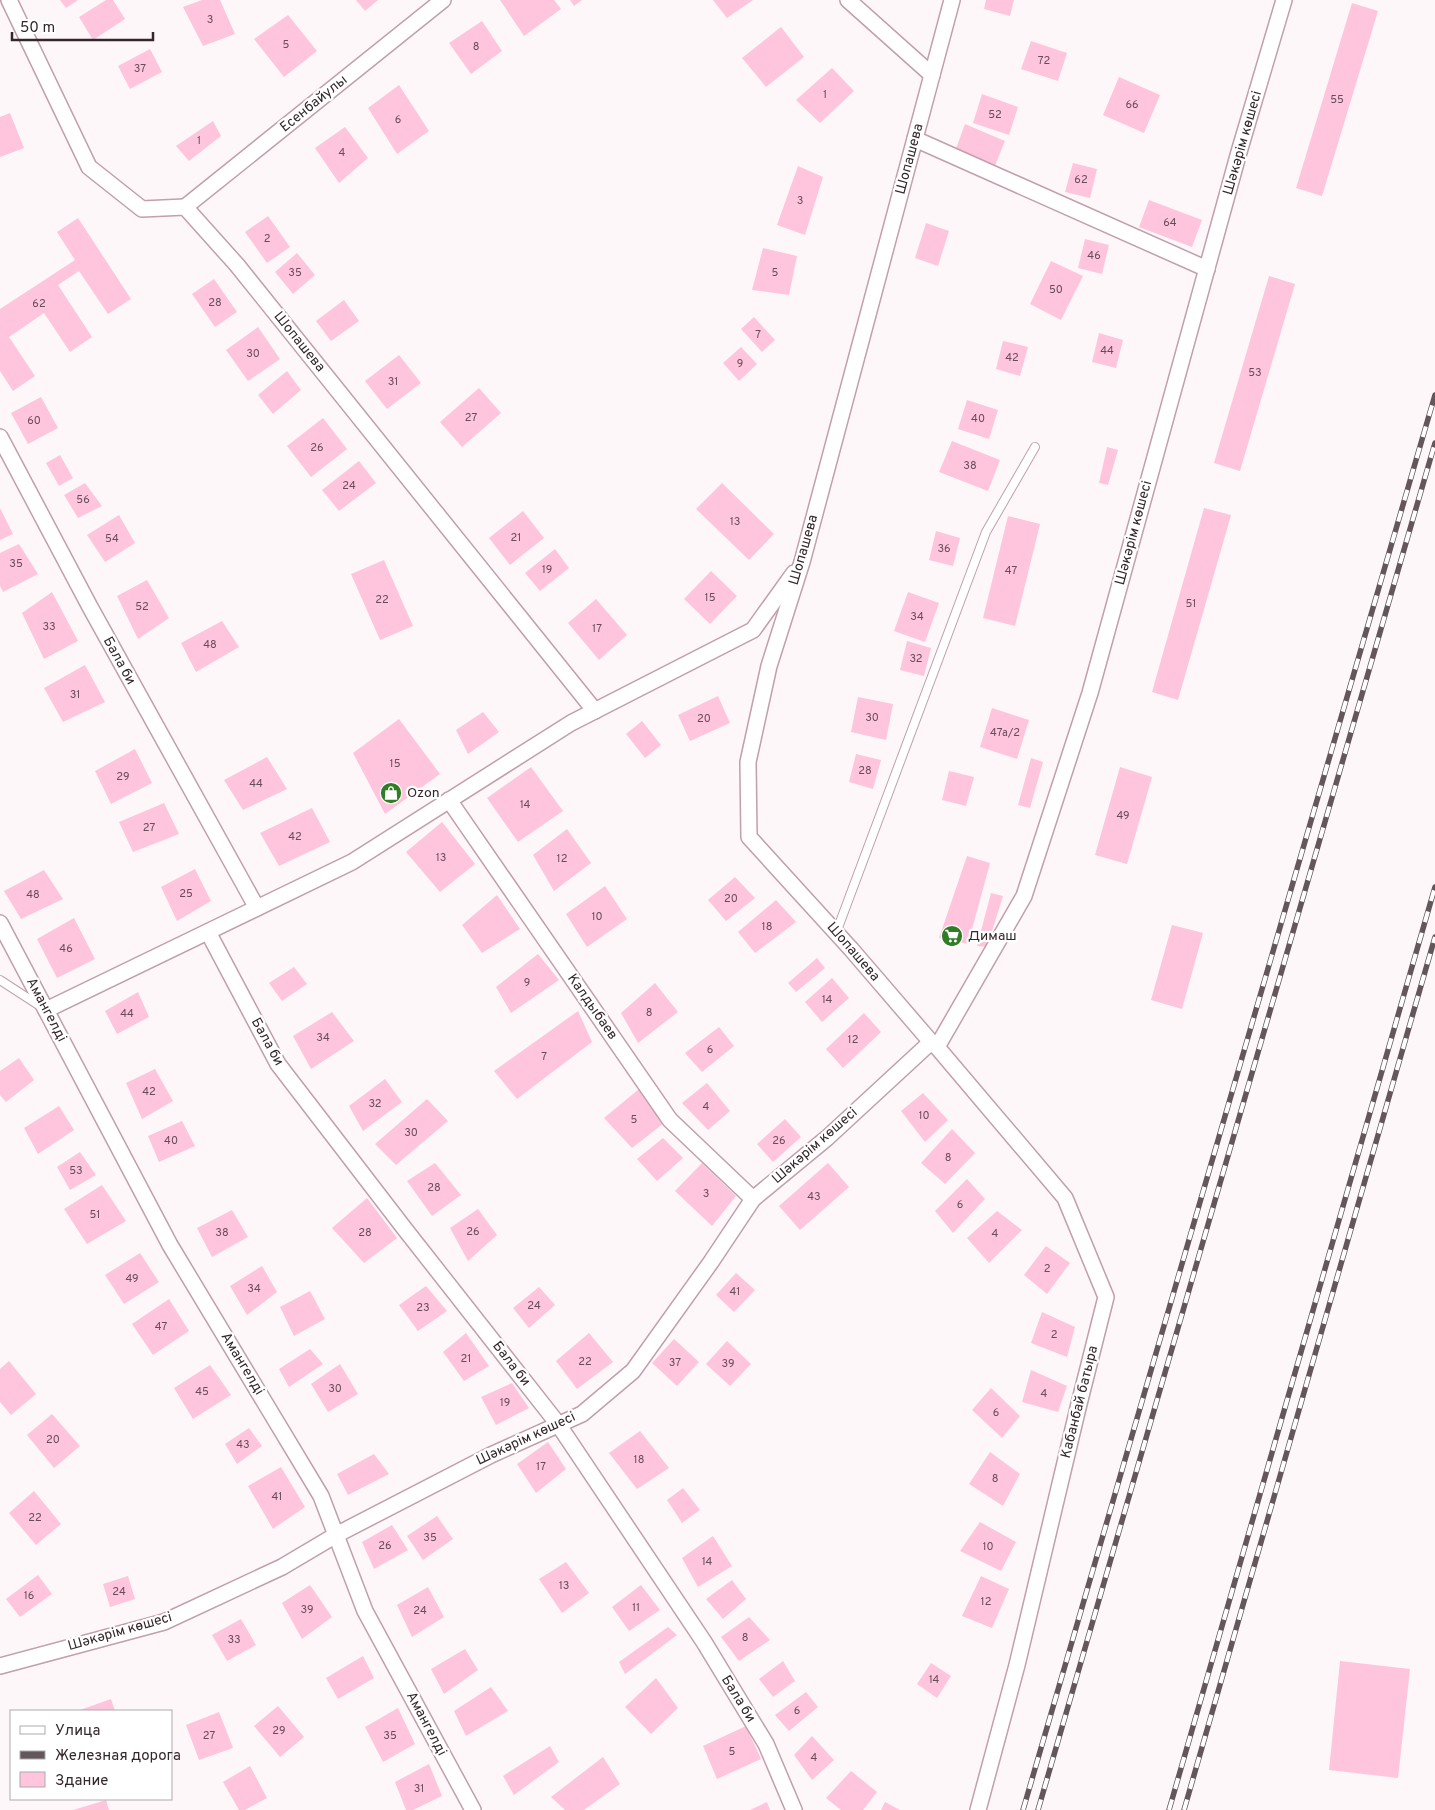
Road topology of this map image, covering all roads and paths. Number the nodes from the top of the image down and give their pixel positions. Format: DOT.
graph roads {
  1 [pos="9,0"];
  2 [pos="443,0"];
  3 [pos="848,0"];
  4 [pos="952,0"];
  5 [pos="1284,0"];
  6 [pos="932,75"];
  7 [pos="915,139"];
  8 [pos="185,207"];
  9 [pos="1207,269"];
  10 [pos="0,437"];
  11 [pos="1035,447"];
  12 [pos="802,562"];
  13 [pos="595,711"];
  14 [pos="449,800"];
  15 [pos="257,908"];
  16 [pos="0,924"];
  17 [pos="208,932"];
  18 [pos="836,933"];
  19 [pos="0,980"];
  20 [pos="46,1010"];
  21 [pos="934,1044"];
  22 [pos="754,1199"];
  23 [pos="558,1424"];
  24 [pos="336,1535"];
  25 [pos="0,1666"];
  26 [pos="472,1810"];
  27 [pos="794,1810"];
  28 [pos="978,1810"];
  1 -- 8 [label="street"];
  2 -- 8 [label="street, Есенбайулы"];
  3 -- 6 [label="street"];
  4 -- 6 [label="street, Шопашева"];
  5 -- 9 [label="street, Шәкәрім көшесі"];
  6 -- 7 [label="street, Шопашева"];
  7 -- 9 [label="street"];
  7 -- 12 [label="street, Шопашева"];
  8 -- 13 [label="street, Шопашева"];
  9 -- 21 [label="street, Шәкәрім көшесі"];
  10 -- 15 [label="street, Бала би"];
  11 -- 18 [label="lane"];
  12 -- 13 [label="street"];
  12 -- 18 [label="street, Шопашева"];
  13 -- 14 [label="street"];
  14 -- 15 [label="street"];
  14 -- 22 [label="street, Калдыбаев"];
  15 -- 17 [label="street"];
  16 -- 20 [label="street, Амангелді"];
  17 -- 20 [label="street"];
  17 -- 23 [label="street, Бала би"];
  18 -- 21 [label="street, Шопашева"];
  19 -- 20 [label="lane"];
  20 -- 24 [label="street, Амангелді"];
  21 -- 22 [label="street, Шәкәрім көшесі"];
  21 -- 28 [label="street, Кабанбай батыра"];
  22 -- 23 [label="street, Шәкәрім көшесі"];
  23 -- 24 [label="street, Шәкәрім көшесі"];
  23 -- 27 [label="street, Бала би"];
  24 -- 25 [label="street, Шәкәрім көшесі"];
  24 -- 26 [label="street, Амангелді"];
}
